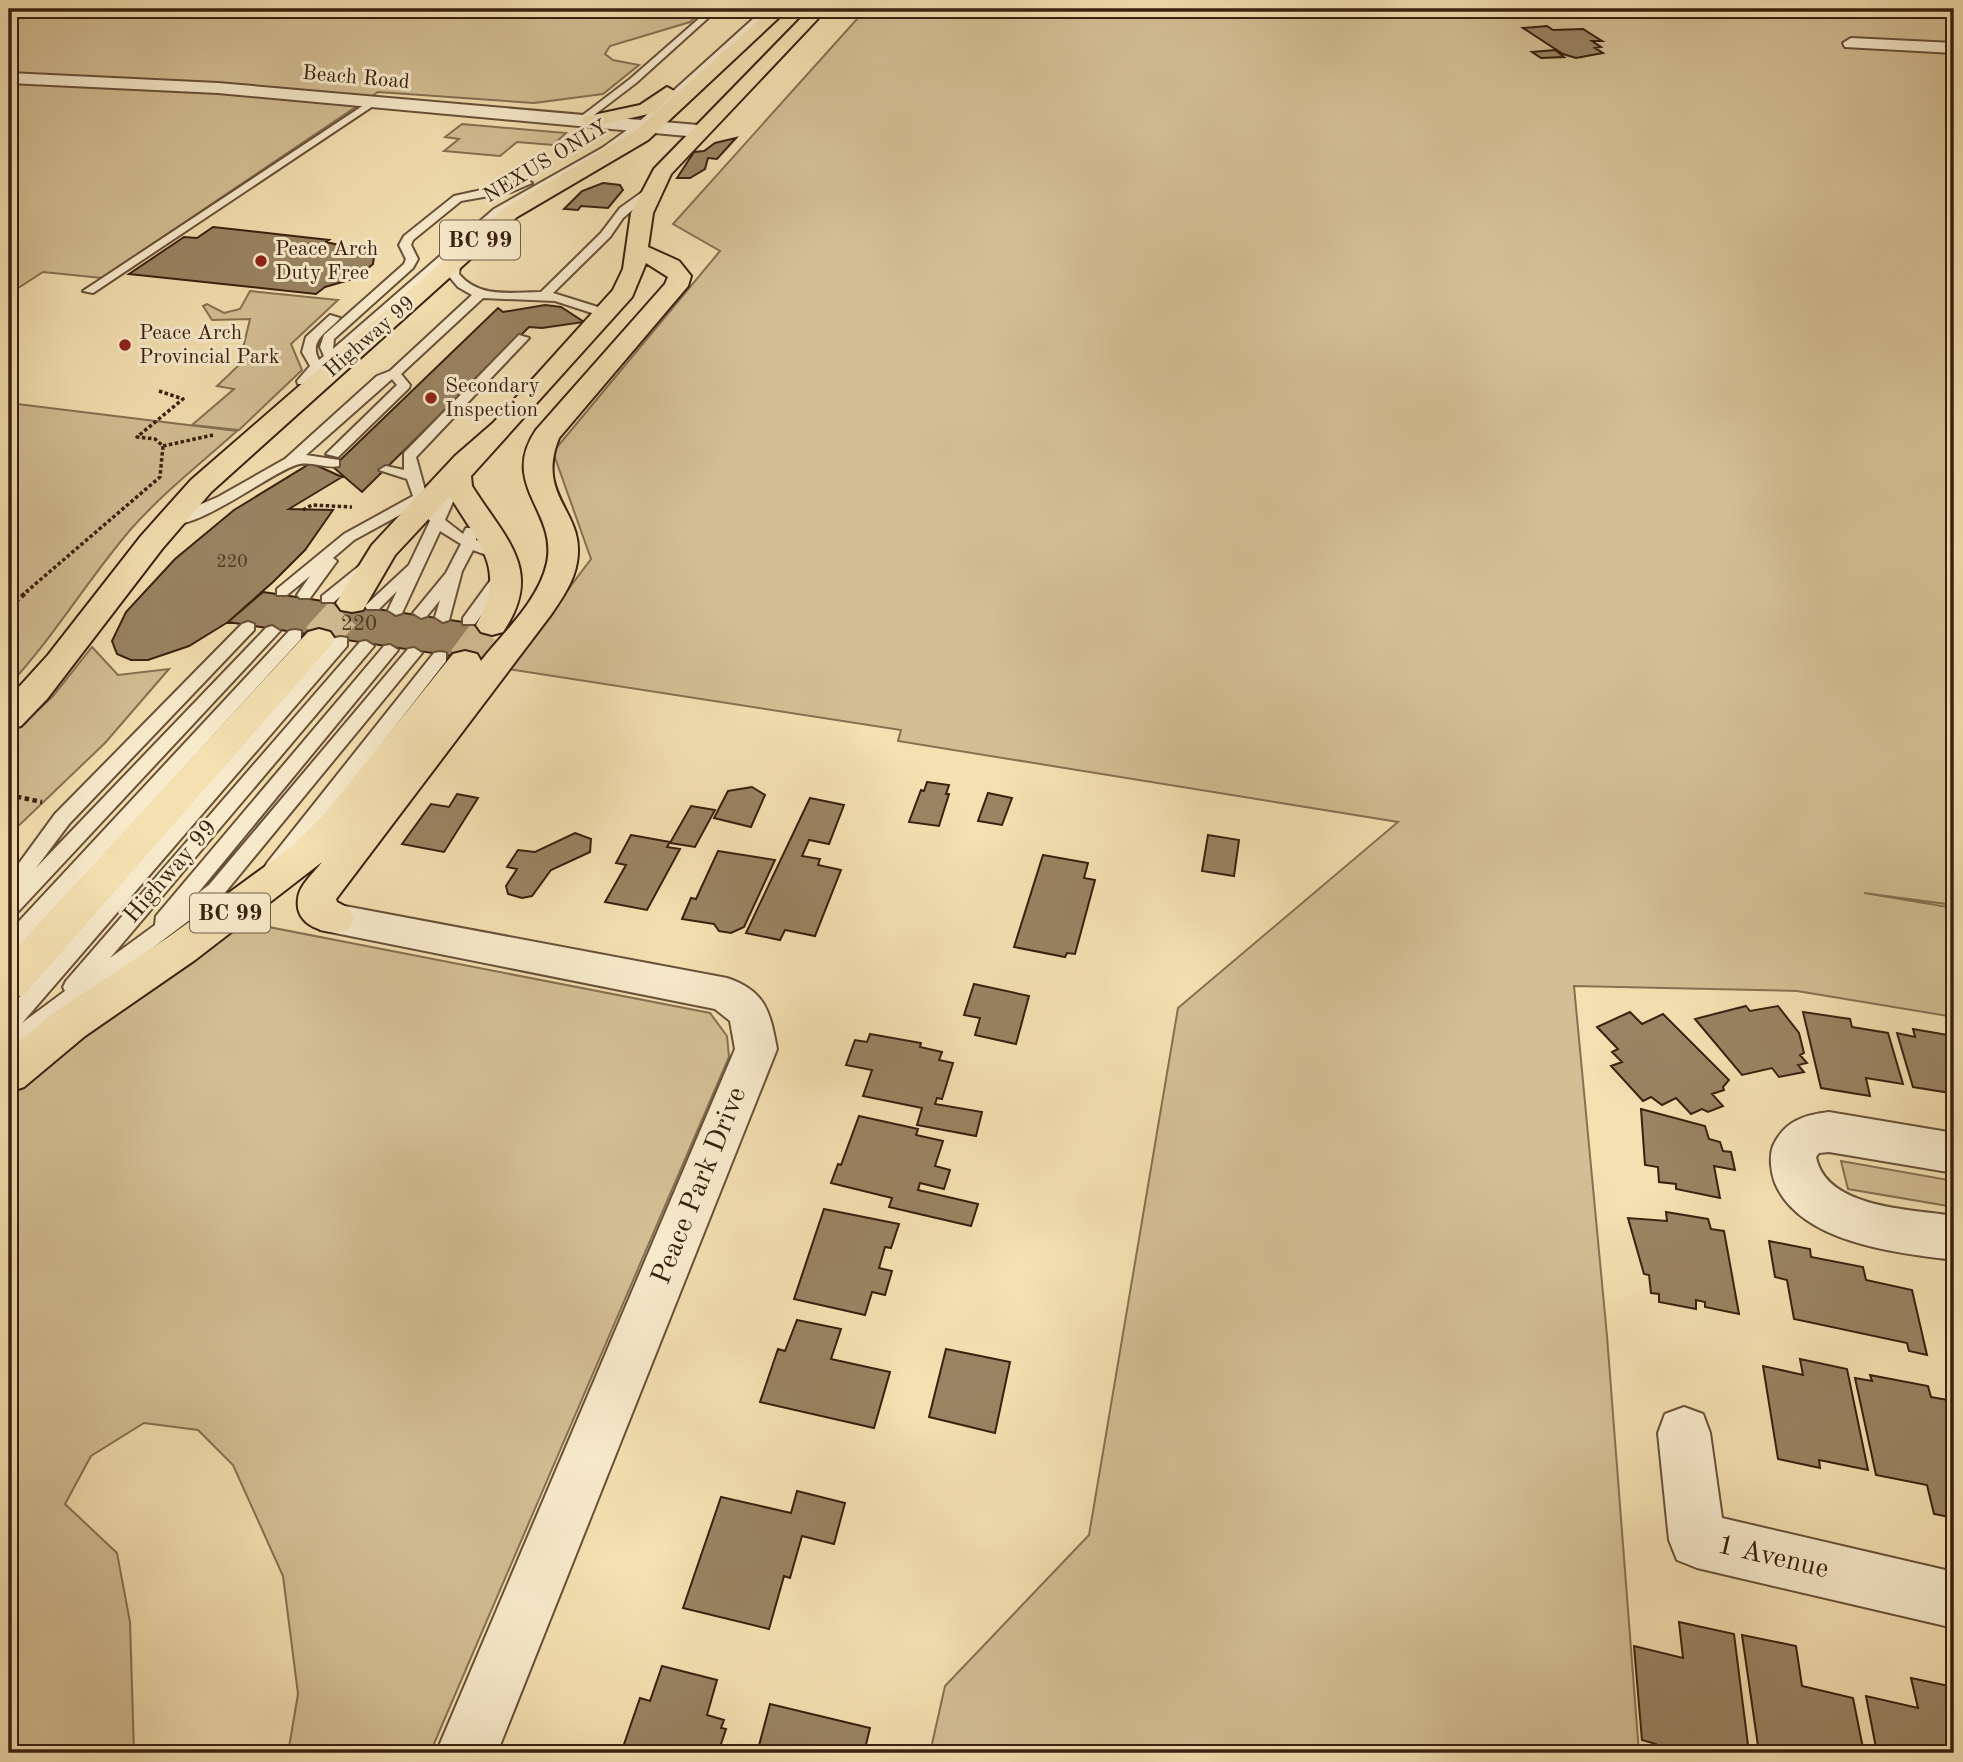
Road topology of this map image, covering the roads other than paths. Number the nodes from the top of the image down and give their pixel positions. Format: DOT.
graph roads {
  1 [pos="714,9"];
  2 [pos="819,9"];
  3 [pos="772,12"];
  4 [pos="1851,43"];
  5 [pos="725,48"];
  6 [pos="1954,48"];
  7 [pos="9,78"];
  8 [pos="373,102"];
  9 [pos="587,121"];
  10 [pos="644,129"];
  11 [pos="691,138"];
  12 [pos="613,145"];
  13 [pos="649,192"];
  14 [pos="415,230"];
  15 [pos="637,250"];
  16 [pos="457,260"];
  17 [pos="89,291"];
  18 [pos="481,293"];
  19 [pos="545,295"];
  20 [pos="523,298"];
  21 [pos="512,309"];
  22 [pos="601,319"];
  23 [pos="523,338"];
  24 [pos="319,370"];
  25 [pos="394,374"];
  26 [pos="290,462"];
  27 [pos="386,470"];
  28 [pos="457,473"];
  29 [pos="413,477"];
  30 [pos="427,509"];
  31 [pos="472,513"];
  32 [pos="156,534"];
  33 [pos="342,543"];
  34 [pos="469,544"];
  35 [pos="503,559"];
  36 [pos="417,560"];
  37 [pos="457,566"];
  38 [pos="282,592"];
  39 [pos="305,595"];
  40 [pos="351,603"];
  41 [pos="396,610"];
  42 [pos="421,613"];
  43 [pos="443,617"];
  44 [pos="481,623"];
  45 [pos="248,627"];
  46 [pos="272,631"];
  47 [pos="366,646"];
  48 [pos="390,650"];
  49 [pos="305,653"];
  50 [pos="414,653"];
  51 [pos="453,659"];
  52 [pos="391,682"];
  53 [pos="9,697"];
  54 [pos="9,718"];
  55 [pos="9,891"];
  56 [pos="9,909"];
  57 [pos="334,919"];
  58 [pos="9,945"];
  59 [pos="107,971"];
  60 [pos="9,983"];
  61 [pos="14,1034"];
  62 [pos="9,1074"];
  63 [pos="1954,1153"];
  64 [pos="1954,1238"];
  65 [pos="1684,1433"];
  66 [pos="1954,1600"];
  67 [pos="467,1753"];
  1 -- 9 [label="lane"];
  2 -- 11 [label="highway"];
  3 -- 5 [label="highway"];
  3 -- 10 [label="highway, Highway 99 / BC 99"];
  4 -- 6 [label="street"];
  5 -- 9 [label="highway"];
  5 -- 10 [label="lane, NEXUS ONLY"];
  7 -- 8 [label="street, Beach Road"];
  8 -- 9 [label="street, Beach Road"];
  8 -- 17 [label="lane"];
  9 -- 10 [label="street, Beach Road"];
  10 -- 11 [label="street, Beach Road"];
  10 -- 12 [label="lane, NEXUS ONLY"];
  10 -- 16 [label="highway, Highway 99 / BC 99"];
  11 -- 13 [label="highway"];
  12 -- 24 [label="lane, NEXUS ONLY"];
  12 -- 24 [label="lane"];
  13 -- 15 [label="highway"];
  13 -- 19 [label="lane"];
  14 -- 24 [label="lane"];
  15 -- 22 [label="highway"];
  15 -- 57 [label="highway"];
  16 -- 18 [label="lane"];
  16 -- 24 [label="highway, Highway 99 / BC 99"];
  18 -- 20 [label="lane"];
  18 -- 25 [label="lane"];
  19 -- 20 [label="lane"];
  19 -- 22 [label="lane"];
  20 -- 21 [label="lane"];
  22 -- 28 [label="highway"];
  23 -- 29 [label="lane"];
  24 -- 32 [label="highway, Highway 99 / BC 99"];
  24 -- 53 [label="highway, BC 99"];
  25 -- 26 [label="lane"];
  25 -- 26 [label="lane"];
  26 -- 32 [label="lane"];
  27 -- 29 [label="lane"];
  28 -- 30 [label="highway"];
  28 -- 31 [label="highway"];
  29 -- 30 [label="lane"];
  30 -- 33 [label="lane"];
  30 -- 34 [label="lane"];
  30 -- 36 [label="lane"];
  30 -- 40 [label="highway"];
  31 -- 34 [label="lane"];
  31 -- 35 [label="highway"];
  32 -- 54 [label="highway, Highway 99 / BC 99"];
  33 -- 38 [label="lane"];
  33 -- 39 [label="lane"];
  34 -- 35 [label="lane"];
  34 -- 37 [label="lane"];
  35 -- 44 [label="highway"];
  36 -- 40 [label="lane"];
  36 -- 41 [label="lane"];
  37 -- 42 [label="lane"];
  37 -- 43 [label="lane"];
  45 -- 55 [label="lane"];
  46 -- 56 [label="lane"];
  47 -- 61 [label="lane, Highway 99"];
  48 -- 59 [label="lane, Highway 99"];
  49 -- 58 [label="lane"];
  49 -- 60 [label="highway, Highway 99"];
  49 -- 61 [label="lane, Highway 99"];
  50 -- 52 [label="lane"];
  51 -- 62 [label="highway, BC 99"];
  52 -- 59 [label="lane, Highway 99"];
  57 -- 67 [label="street, Peace Park Drive"];
  59 -- 61 [label="lane, Highway 99"];
  63 -- 64 [label="street"];
  65 -- 66 [label="street, 1 Avenue"];
}
